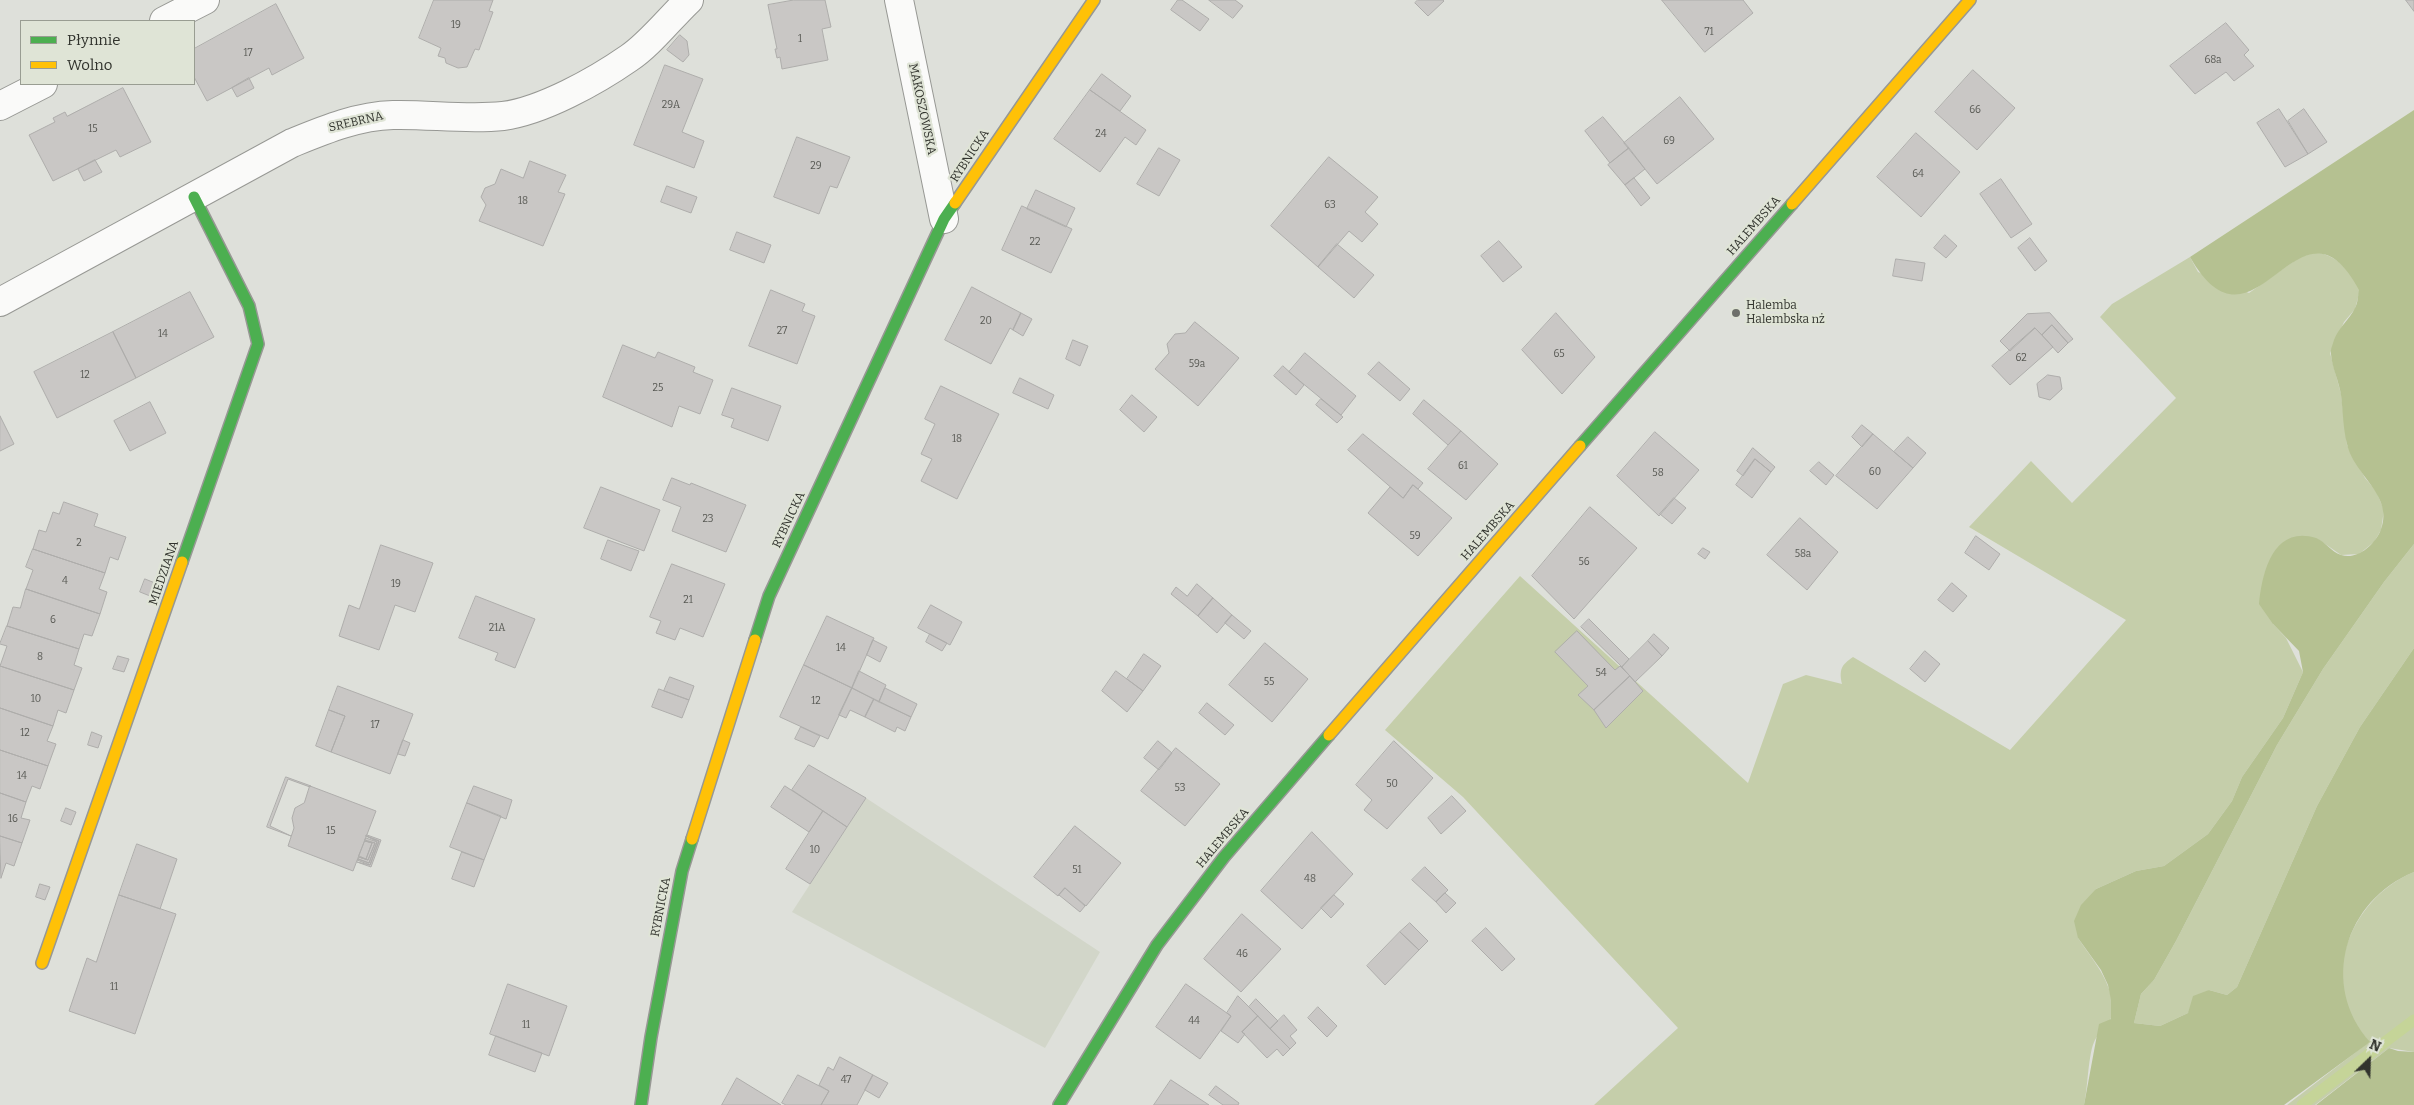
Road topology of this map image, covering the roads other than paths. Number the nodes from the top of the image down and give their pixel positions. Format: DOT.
graph roads {
  1 [pos="205,0"];
  2 [pos="689,0"];
  3 [pos="900,0"];
  4 [pos="1094,0"];
  5 [pos="1970,0"];
  6 [pos="166,20"];
  7 [pos="41,85"];
  8 [pos="0,106"];
  9 [pos="194,197"];
  10 [pos="944,219"];
  11 [pos="0,302"];
  12 [pos="42,963"];
  13 [pos="641,1105"];
  14 [pos="1059,1105"];
  1 -- 6 [label="street"];
  2 -- 9 [label="street, SREBRNA"];
  3 -- 10 [label="street, MAKOSZOWSKA"];
  4 -- 10 [label="street, RYBNICKA"];
  5 -- 14 [label="street, HALEMBSKA"];
  7 -- 8 [label="street"];
  9 -- 11 [label="street, SREBRNA"];
  9 -- 12 [label="street, MIEDZIANA"];
  10 -- 13 [label="street, RYBNICKA"];
}
